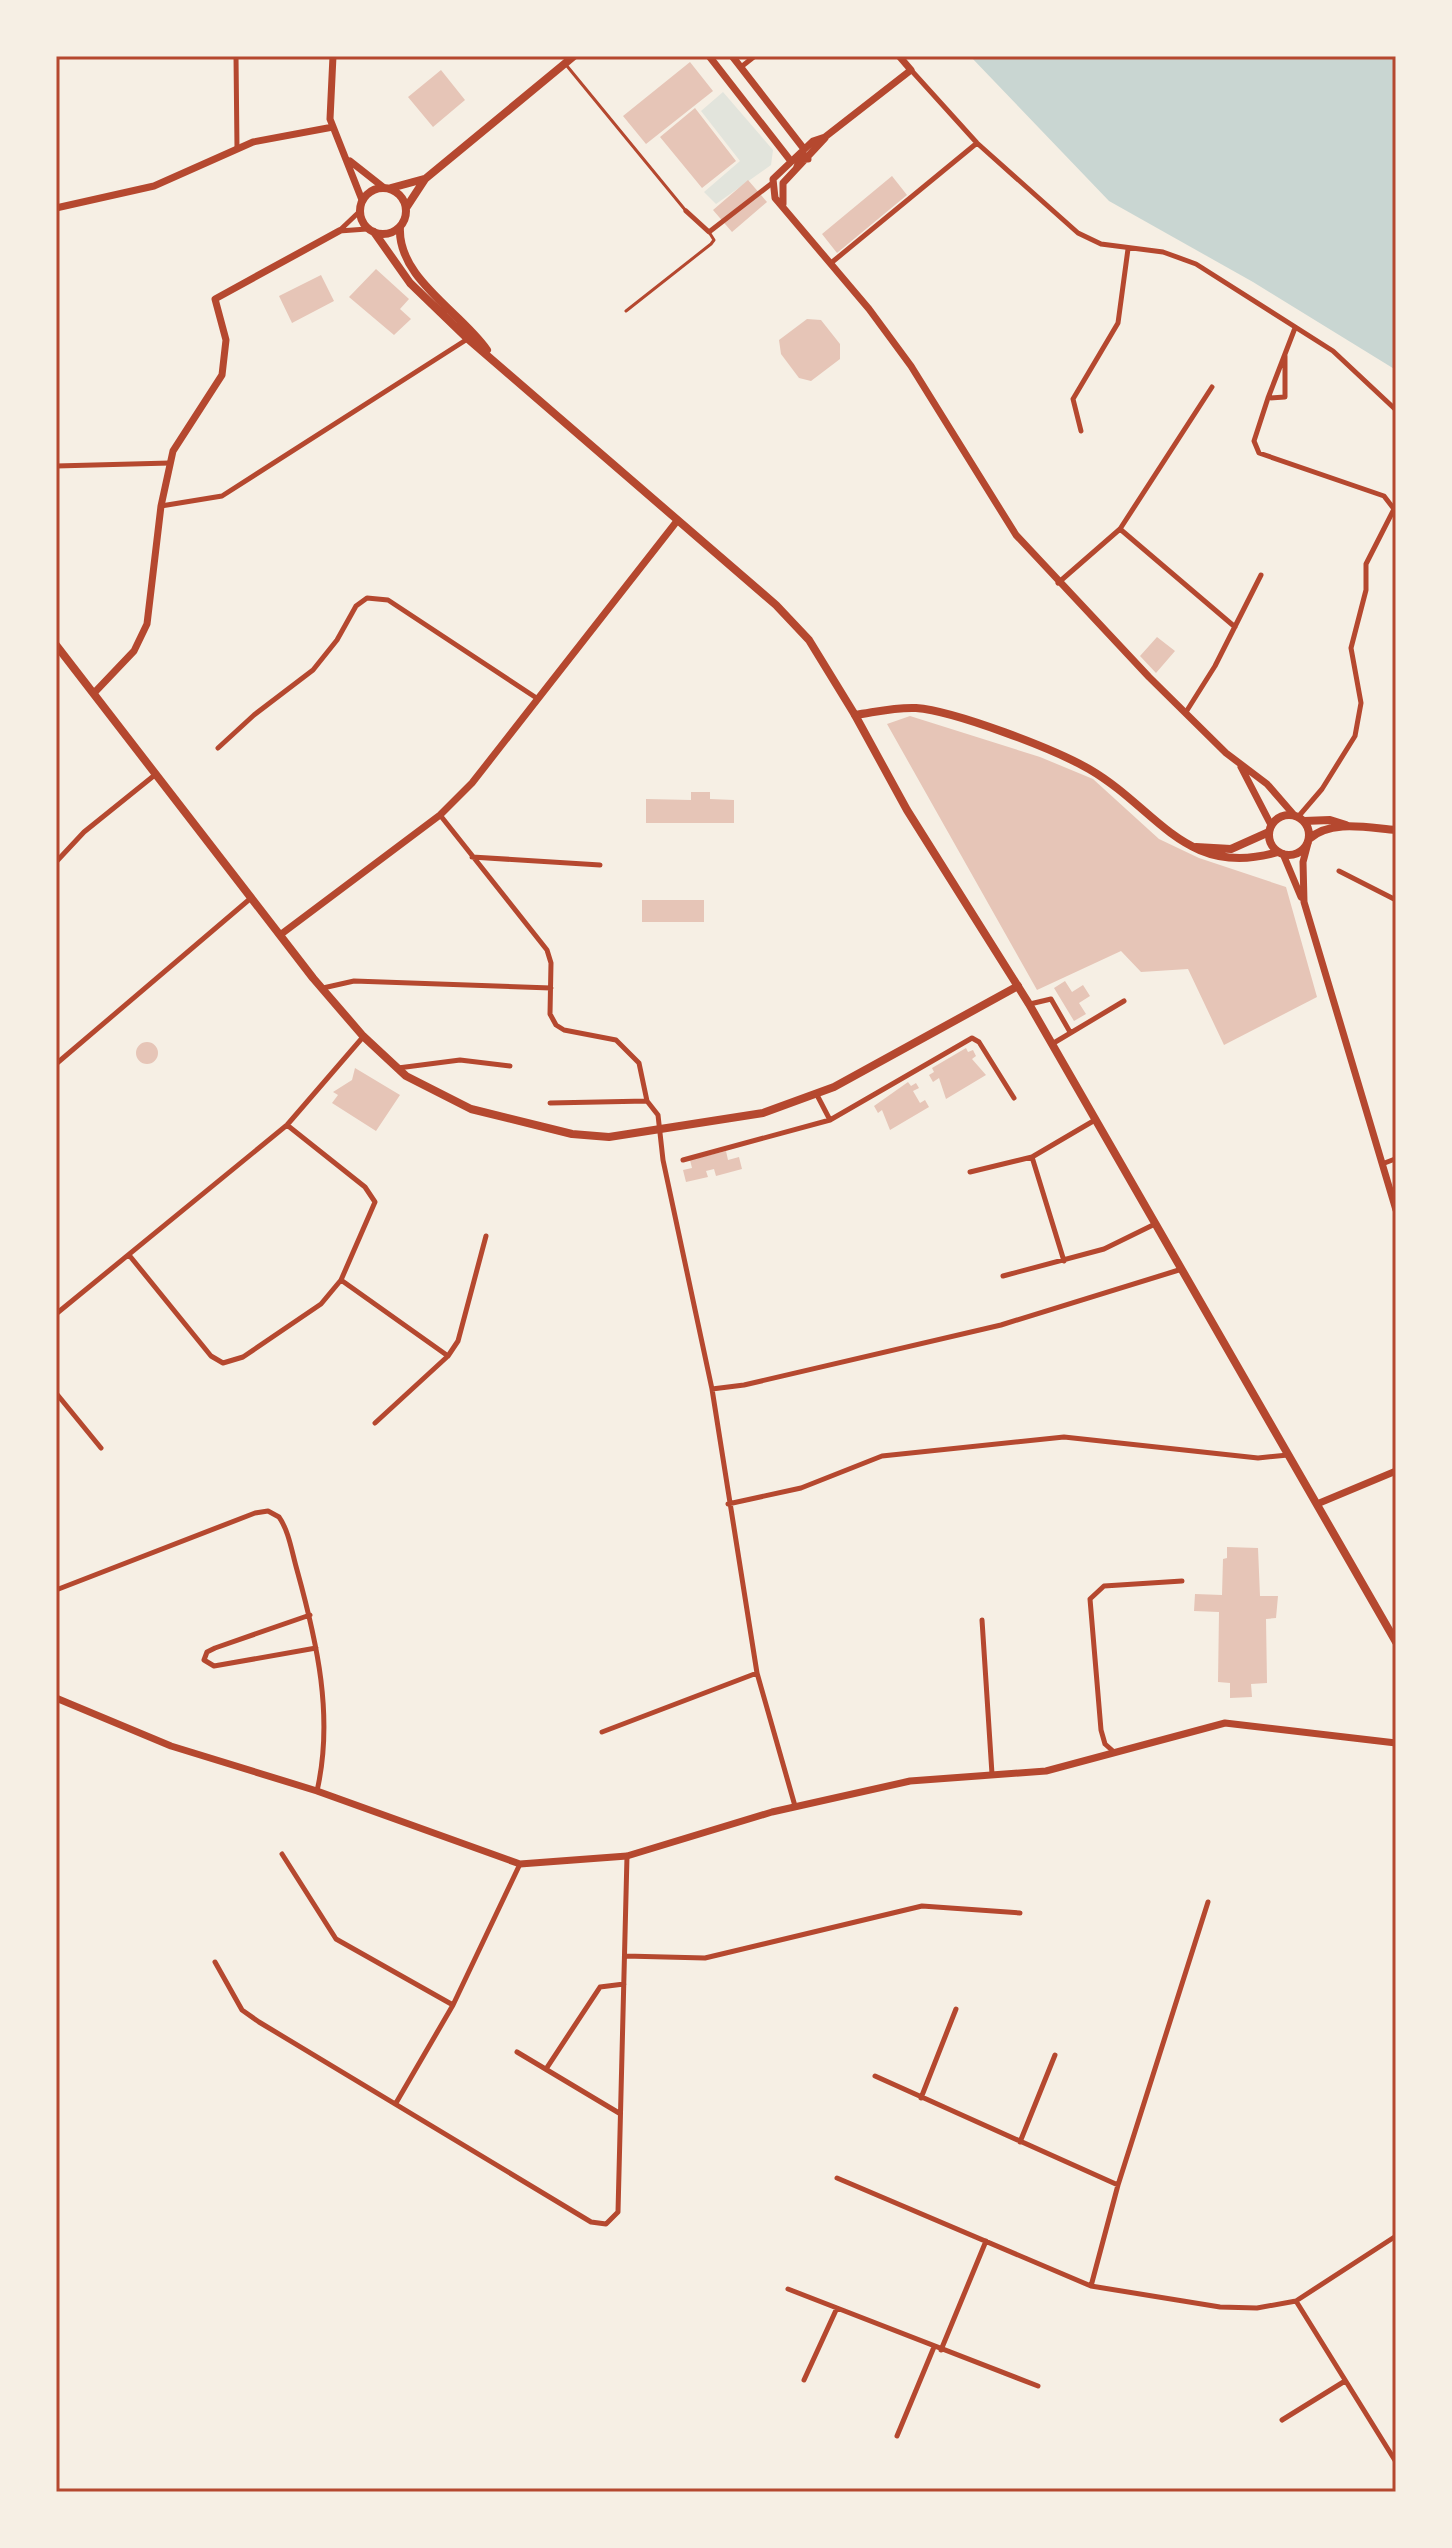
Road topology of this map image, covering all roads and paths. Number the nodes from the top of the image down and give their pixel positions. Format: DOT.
graph roads {
  1 [pos="236,56"];
  2 [pos="333,56"];
  3 [pos="574,56"];
  4 [pos="709,56"];
  5 [pos="732,56"];
  6 [pos="755,56"];
  7 [pos="899,56"];
  8 [pos="565,63"];
  9 [pos="741,67"];
  10 [pos="911,70"];
  11 [pos="333,127"];
  12 [pos="825,137"];
  13 [pos="977,143"];
  14 [pos="237,149"];
  15 [pos="804,149"];
  16 [pos="349,160"];
  17 [pos="799,160"];
  18 [pos="425,179"];
  19 [pos="771,184"];
  20 [pos="386,188"];
  21 [pos="362,200"];
  22 [pos="56,208"];
  23 [pos="406,208"];
  24 [pos="786,209"];
  25 [pos="686,211"];
  26 [pos="359,212"];
  27 [pos="400,227"];
  28 [pos="370,230"];
  29 [pos="339,231"];
  30 [pos="709,232"];
  31 [pos="1128,249"];
  32 [pos="831,263"];
  33 [pos="626,311"];
  34 [pos="1295,328"];
  35 [pos="471,335"];
  36 [pos="1285,356"];
  37 [pos="1212,387"];
  38 [pos="1268,398"];
  39 [pos="1396,410"];
  40 [pos="1081,431"];
  41 [pos="170,463"];
  42 [pos="56,466"];
  43 [pos="161,506"];
  44 [pos="677,521"];
  45 [pos="1120,529"];
  46 [pos="1261,575"];
  47 [pos="1058,583"];
  48 [pos="1235,627"];
  49 [pos="56,645"];
  50 [pos="95,692"];
  51 [pos="538,699"];
  52 [pos="1186,712"];
  53 [pos="855,715"];
  54 [pos="218,748"];
  55 [pos="1241,767"];
  56 [pos="157,773"];
  57 [pos="440,815"];
  58 [pos="1299,818"];
  59 [pos="1351,826"];
  60 [pos="1270,829"];
  61 [pos="1396,830"];
  62 [pos="1308,841"];
  63 [pos="1188,845"];
  64 [pos="1281,853"];
  65 [pos="471,857"];
  66 [pos="56,862"];
  67 [pos="600,865"];
  68 [pos="1339,871"];
  69 [pos="251,898"];
  70 [pos="1396,900"];
  71 [pos="1304,902"];
  72 [pos="280,935"];
  73 [pos="1018,986"];
  74 [pos="551,988"];
  75 [pos="322,989"];
  76 [pos="1124,1001"];
  77 [pos="1029,1004"];
  78 [pos="1070,1032"];
  79 [pos="363,1036"];
  80 [pos="1051,1045"];
  81 [pos="56,1064"];
  82 [pos="510,1066"];
  83 [pos="397,1068"];
  84 [pos="817,1095"];
  85 [pos="1014,1098"];
  86 [pos="647,1101"];
  87 [pos="550,1103"];
  88 [pos="830,1120"];
  89 [pos="1095,1120"];
  90 [pos="287,1125"];
  91 [pos="660,1128"];
  92 [pos="1032,1157"];
  93 [pos="1395,1159"];
  94 [pos="683,1160"];
  95 [pos="1381,1165"];
  96 [pos="970,1172"];
  97 [pos="1396,1210"];
  98 [pos="1155,1224"];
  99 [pos="486,1236"];
  100 [pos="129,1255"];
  101 [pos="1064,1261"];
  102 [pos="1182,1269"];
  103 [pos="1003,1276"];
  104 [pos="341,1280"];
  105 [pos="56,1314"];
  106 [pos="448,1356"];
  107 [pos="712,1389"];
  108 [pos="56,1393"];
  109 [pos="375,1423"];
  110 [pos="101,1448"];
  111 [pos="1289,1455"];
  112 [pos="1396,1471"];
  113 [pos="728,1504"];
  114 [pos="1317,1504"];
  115 [pos="1182,1581"];
  116 [pos="56,1590"];
  117 [pos="310,1615"];
  118 [pos="982,1620"];
  119 [pos="1396,1642"];
  120 [pos="316,1648"];
  121 [pos="757,1673"];
  122 [pos="56,1698"];
  123 [pos="602,1732"];
  124 [pos="1396,1743"];
  125 [pos="1114,1752"];
  126 [pos="992,1774"];
  127 [pos="317,1791"];
  128 [pos="795,1807"];
  129 [pos="282,1854"];
  130 [pos="627,1856"];
  131 [pos="520,1864"];
  132 [pos="1208,1902"];
  133 [pos="1020,1913"];
  134 [pos="625,1956"];
  135 [pos="215,1962"];
  136 [pos="624,1984"];
  137 [pos="453,2005"];
  138 [pos="956,2009"];
  139 [pos="517,2052"];
  140 [pos="1055,2055"];
  141 [pos="546,2069"];
  142 [pos="875,2076"];
  143 [pos="921,2098"];
  144 [pos="396,2103"];
  145 [pos="619,2113"];
  146 [pos="1020,2142"];
  147 [pos="837,2178"];
  148 [pos="1118,2185"];
  149 [pos="1396,2236"];
  150 [pos="986,2241"];
  151 [pos="1091,2286"];
  152 [pos="788,2289"];
  153 [pos="1296,2301"];
  154 [pos="837,2308"];
  155 [pos="937,2349"];
  156 [pos="804,2380"];
  157 [pos="1345,2381"];
  158 [pos="1038,2386"];
  159 [pos="1282,2420"];
  160 [pos="897,2436"];
  161 [pos="1396,2462"];
  1 -- 14 [label="street"];
  2 -- 11 [label="street"];
  3 -- 8 [label="main road"];
  4 -- 17 [label="street"];
  5 -- 9 [label="street"];
  6 -- 9 [label="street"];
  7 -- 10 [label="street"];
  8 -- 18 [label="main road"];
  8 -- 25 [label="lane"];
  9 -- 15 [label="street"];
  10 -- 12 [label="street"];
  10 -- 13 [label="street"];
  11 -- 14 [label="street"];
  11 -- 16 [label="street"];
  12 -- 15 [label="street"];
  12 -- 17 [label="street"];
  13 -- 31 [label="street"];
  13 -- 32 [label="street"];
  14 -- 22 [label="street"];
  15 -- 17 [label="street"];
  16 -- 20 [label="street"];
  16 -- 21 [label="street"];
  17 -- 19 [label="street"];
  17 -- 24 [label="street"];
  18 -- 20 [label="main road"];
  18 -- 23 [label="main road"];
  19 -- 24 [label="street"];
  19 -- 30 [label="street"];
  20 -- 21 [label="main road"];
  20 -- 23 [label="main road"];
  21 -- 26 [label="main road"];
  23 -- 27 [label="main road"];
  24 -- 32 [label="street"];
  25 -- 30 [label="street"];
  26 -- 28 [label="main road"];
  26 -- 29 [label="street"];
  27 -- 28 [label="main road"];
  27 -- 35 [label="main road"];
  28 -- 29 [label="street"];
  28 -- 35 [label="main road"];
  29 -- 41 [label="street"];
  30 -- 33 [label="lane"];
  31 -- 34 [label="street"];
  31 -- 40 [label="street"];
  32 -- 47 [label="street"];
  34 -- 36 [label="street"];
  34 -- 39 [label="street"];
  35 -- 43 [label="street"];
  35 -- 44 [label="main road"];
  36 -- 38 [label="street"];
  36 -- 38 [label="street"];
  37 -- 45 [label="street"];
  38 -- 58 [label="street"];
  41 -- 42 [label="street"];
  41 -- 43 [label="street"];
  43 -- 50 [label="street"];
  44 -- 51 [label="street"];
  44 -- 53 [label="main road"];
  45 -- 47 [label="street"];
  45 -- 48 [label="street"];
  46 -- 48 [label="street"];
  47 -- 52 [label="street"];
  48 -- 52 [label="street"];
  49 -- 50 [label="main road"];
  50 -- 56 [label="main road"];
  51 -- 54 [label="street"];
  51 -- 57 [label="street"];
  52 -- 55 [label="street"];
  53 -- 63 [label="main road"];
  53 -- 73 [label="main road"];
  55 -- 58 [label="street"];
  55 -- 60 [label="street"];
  56 -- 66 [label="street"];
  56 -- 69 [label="main road"];
  57 -- 65 [label="street"];
  57 -- 72 [label="street"];
  58 -- 59 [label="main road"];
  58 -- 60 [label="main road"];
  58 -- 62 [label="main road"];
  59 -- 61 [label="main road"];
  59 -- 62 [label="main road"];
  60 -- 63 [label="main road"];
  60 -- 64 [label="main road"];
  62 -- 64 [label="main road"];
  62 -- 71 [label="street"];
  63 -- 64 [label="main road"];
  64 -- 71 [label="street"];
  65 -- 67 [label="street"];
  65 -- 74 [label="street"];
  68 -- 70 [label="street"];
  69 -- 72 [label="main road"];
  69 -- 81 [label="street"];
  71 -- 95 [label="street"];
  72 -- 75 [label="main road"];
  73 -- 77 [label="main road"];
  73 -- 84 [label="main road"];
  74 -- 75 [label="street"];
  74 -- 86 [label="street"];
  75 -- 79 [label="main road"];
  76 -- 78 [label="street"];
  77 -- 78 [label="street"];
  77 -- 80 [label="main road"];
  78 -- 80 [label="street"];
  79 -- 83 [label="main road"];
  79 -- 90 [label="street"];
  80 -- 89 [label="main road"];
  82 -- 83 [label="street"];
  83 -- 91 [label="main road"];
  84 -- 88 [label="street"];
  84 -- 91 [label="main road"];
  85 -- 88 [label="street"];
  86 -- 87 [label="street"];
  86 -- 91 [label="street"];
  88 -- 94 [label="street"];
  89 -- 92 [label="street"];
  89 -- 98 [label="main road"];
  90 -- 100 [label="street"];
  90 -- 104 [label="street"];
  91 -- 107 [label="street"];
  92 -- 96 [label="street"];
  92 -- 101 [label="street"];
  93 -- 95 [label="street"];
  95 -- 97 [label="street"];
  98 -- 101 [label="street"];
  98 -- 102 [label="main road"];
  99 -- 106 [label="street"];
  100 -- 104 [label="street"];
  100 -- 105 [label="street"];
  101 -- 103 [label="street"];
  102 -- 107 [label="street"];
  102 -- 111 [label="main road"];
  104 -- 106 [label="street"];
  106 -- 109 [label="street"];
  107 -- 113 [label="street"];
  108 -- 110 [label="street"];
  111 -- 113 [label="street"];
  111 -- 114 [label="main road"];
  112 -- 114 [label="street"];
  113 -- 121 [label="street"];
  114 -- 119 [label="main road"];
  115 -- 125 [label="street"];
  116 -- 117 [label="street"];
  117 -- 120 [label="street"];
  117 -- 120 [label="street"];
  118 -- 126 [label="street"];
  120 -- 127 [label="street"];
  121 -- 123 [label="street"];
  121 -- 128 [label="street"];
  122 -- 127 [label="street"];
  124 -- 125 [label="street"];
  125 -- 126 [label="street"];
  126 -- 128 [label="street"];
  127 -- 131 [label="street"];
  128 -- 130 [label="street"];
  129 -- 137 [label="street"];
  130 -- 131 [label="street"];
  130 -- 134 [label="street"];
  131 -- 137 [label="street"];
  132 -- 148 [label="street"];
  133 -- 134 [label="street"];
  134 -- 136 [label="street"];
  135 -- 144 [label="street"];
  136 -- 141 [label="street"];
  136 -- 145 [label="street"];
  137 -- 144 [label="street"];
  138 -- 143 [label="street"];
  139 -- 141 [label="street"];
  140 -- 146 [label="street"];
  141 -- 145 [label="street"];
  142 -- 143 [label="street"];
  143 -- 146 [label="street"];
  144 -- 145 [label="street"];
  146 -- 148 [label="street"];
  147 -- 150 [label="street"];
  148 -- 151 [label="street"];
  149 -- 153 [label="street"];
  150 -- 151 [label="street"];
  150 -- 155 [label="street"];
  151 -- 153 [label="street"];
  152 -- 154 [label="street"];
  153 -- 157 [label="street"];
  154 -- 155 [label="street"];
  154 -- 156 [label="street"];
  155 -- 158 [label="street"];
  155 -- 160 [label="street"];
  157 -- 159 [label="street"];
  157 -- 161 [label="street"];
}
